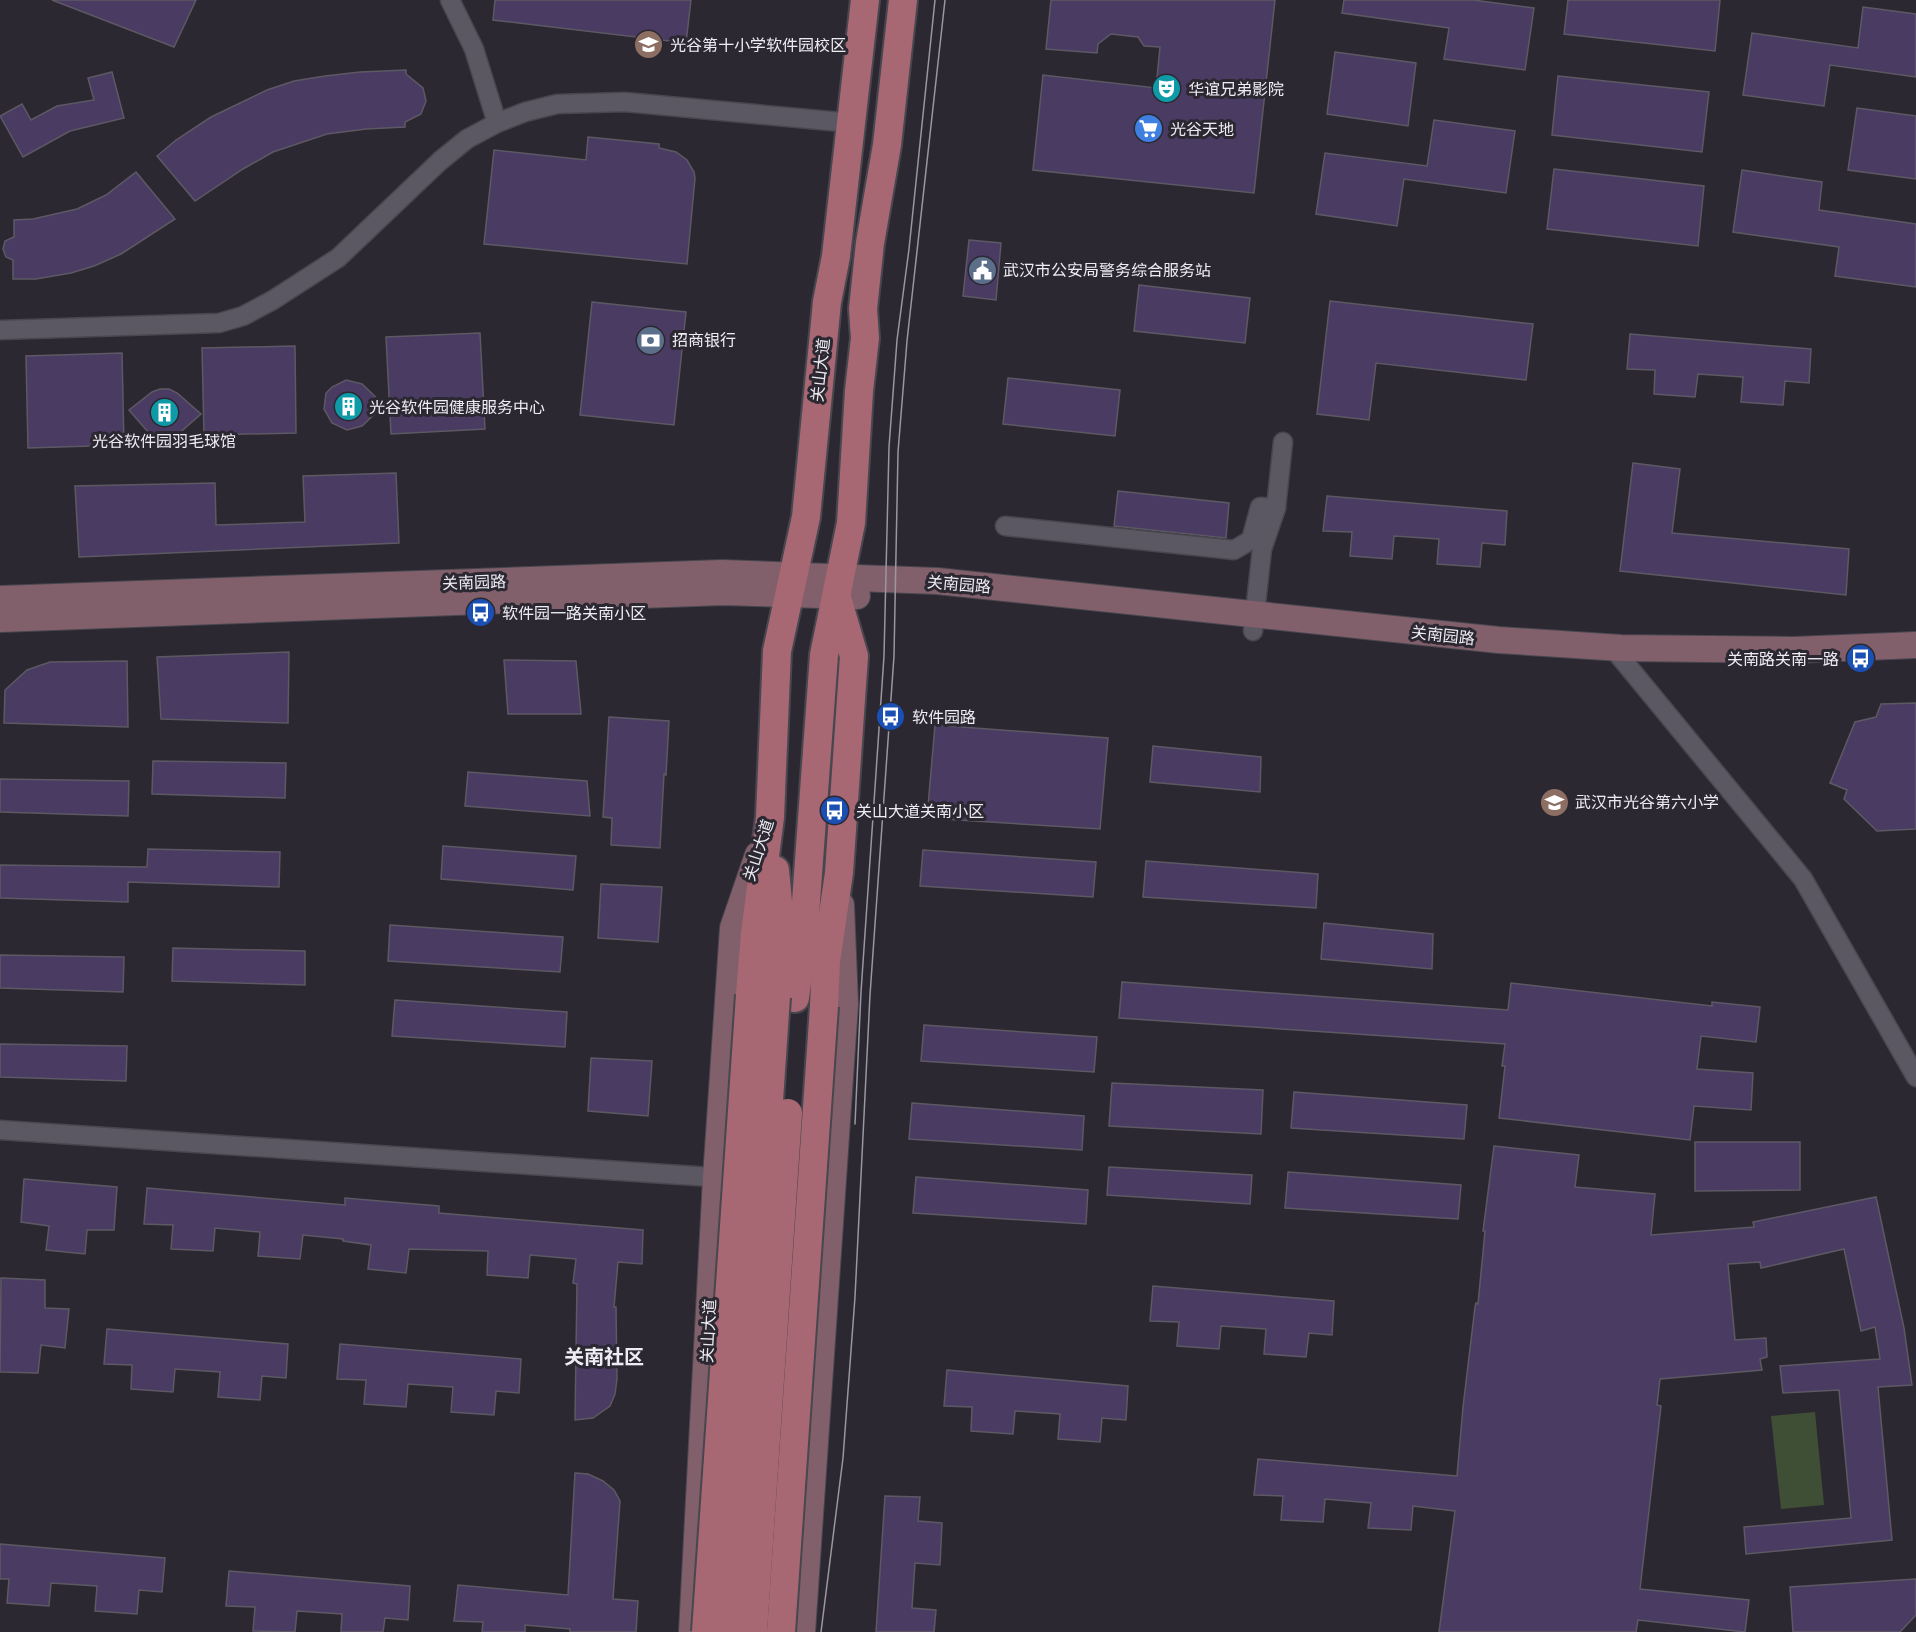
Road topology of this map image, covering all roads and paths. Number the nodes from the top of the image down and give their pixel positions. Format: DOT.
graph roads {
  1 [pos="450,0"];
  2 [pos="866,0"];
  3 [pos="903,0"];
  4 [pos="497,123"];
  5 [pos="852,123"];
  6 [pos="0,330"];
  7 [pos="1283,442"];
  8 [pos="1276,508"];
  9 [pos="1005,526"];
  10 [pos="791,585"];
  11 [pos="838,586"];
  12 [pos="0,599"];
  13 [pos="0,618"];
  14 [pos="1254,623"];
  15 [pos="1916,645"];
  16 [pos="1616,653"];
  17 [pos="1916,656"];
  18 [pos="770,817"];
  19 [pos="839,873"];
  20 [pos="774,996"];
  21 [pos="1916,1077"];
  22 [pos="0,1130"];
  23 [pos="716,1178"];
  24 [pos="833,1182"];
  25 [pos="692,1632"];
  26 [pos="706,1632"];
  27 [pos="733,1632"];
  28 [pos="753,1632"];
  29 [pos="781,1632"];
  30 [pos="801,1632"];
  1 -- 4 [label="street"];
  2 -- 5 [label="main road, 关山大道"];
  3 -- 11 [label="main road"];
  4 -- 5 [label="street"];
  4 -- 6 [label="street"];
  5 -- 10 [label="main road, 关山大道"];
  7 -- 8 [label="street"];
  8 -- 9 [label="street"];
  8 -- 14 [label="street"];
  10 -- 11 [label="main road, 关南园路"];
  10 -- 12 [label="main road, 关南园路"];
  10 -- 13 [label="main road, 关南园路"];
  10 -- 18 [label="main road, 关山大道"];
  11 -- 14 [label="main road, 关南园路"];
  11 -- 19 [label="main road"];
  11 -- 20 [label="main road"];
  14 -- 16 [label="main road, 关南园路"];
  15 -- 16 [label="main road, 关南园路"];
  16 -- 17 [label="main road, 关南园路"];
  16 -- 21 [label="street"];
  18 -- 20 [label="main road"];
  18 -- 23 [label="main road, 关山大道"];
  19 -- 24 [label="main road"];
  19 -- 29 [label="main road, bridge"];
  20 -- 26 [label="main road, bridge"];
  20 -- 27 [label="main road, bridge"];
  20 -- 28 [label="main road, bridge"];
  22 -- 23 [label="street"];
  23 -- 24 [label="street"];
  23 -- 25 [label="main road, 关山大道"];
  24 -- 30 [label="main road"];
}
